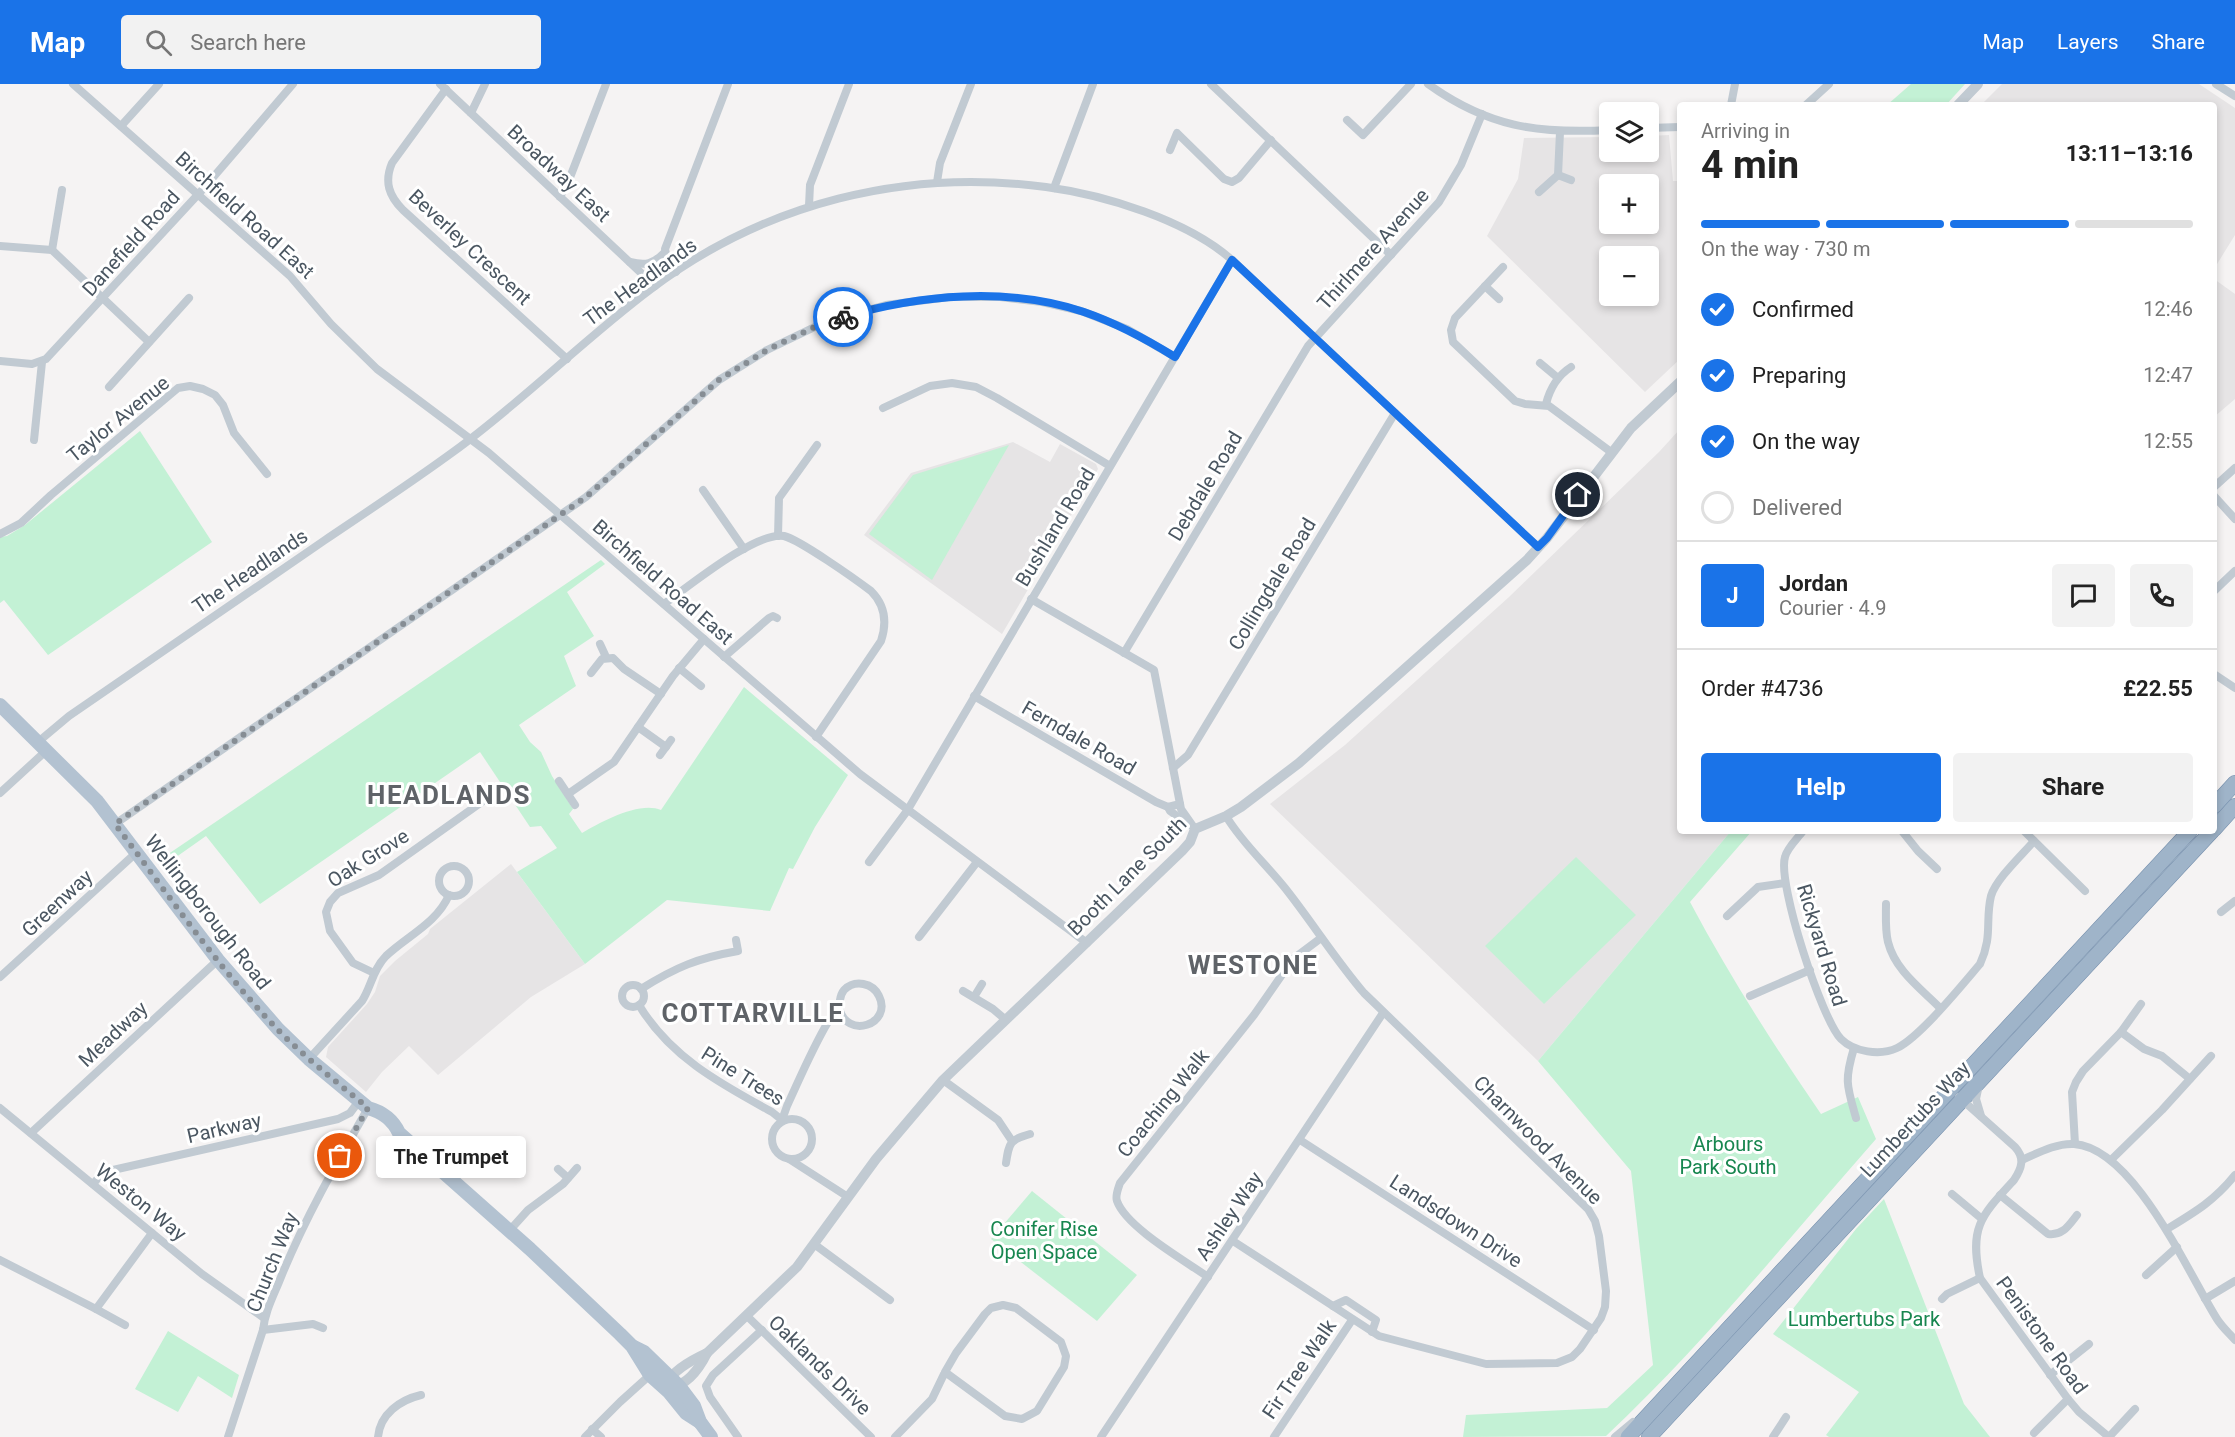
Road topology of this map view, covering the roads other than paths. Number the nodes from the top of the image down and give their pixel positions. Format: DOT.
graph roads {
  1 [pos="73,84"];
  2 [pos="159,84"];
  3 [pos="293,84"];
  4 [pos="485,84"];
  5 [pos="606,84"];
  6 [pos="728,84"];
  7 [pos="849,84"];
  8 [pos="971,84"];
  9 [pos="1093,84"];
  10 [pos="1211,84"];
  11 [pos="1412,84"];
  12 [pos="1428,84"];
  13 [pos="1735,84"];
  14 [pos="1829,84"];
  15 [pos="1978,84"];
  16 [pos="2216,84"];
  17 [pos="443,87"];
  18 [pos="2235,96"];
  19 [pos="1732,102"];
  20 [pos="1809,102"];
  21 [pos="1961,102"];
  22 [pos="471,113"];
  23 [pos="1482,114"];
  24 [pos="1347,120"];
  25 [pos="121,126"];
  26 [pos="1677,127"];
  27 [pos="1659,128"];
  28 [pos="1599,130"];
  29 [pos="1560,132"];
  30 [pos="1270,140"];
  31 [pos="1170,150"];
  32 [pos="1558,175"];
  33 [pos="1571,180"];
  34 [pos="937,182"];
  35 [pos="1054,188"];
  36 [pos="62,190"];
  37 [pos="1539,192"];
  38 [pos="197,194"];
  39 [pos="560,197"];
  40 [pos="810,206"];
  41 [pos="0,246"];
  42 [pos="52,250"];
  43 [pos="664,253"];
  44 [pos="1392,255"];
  45 [pos="1232,260"];
  46 [pos="630,262"];
  47 [pos="1503,267"];
  48 [pos="676,272"];
  49 [pos="655,286"];
  50 [pos="1485,286"];
  51 [pos="102,298"];
  52 [pos="189,298"];
  53 [pos="1499,299"];
  54 [pos="1314,337"];
  55 [pos="149,342"];
  56 [pos="1175,357"];
  57 [pos="567,358"];
  58 [pos="0,361"];
  59 [pos="42,362"];
  60 [pos="1540,363"];
  61 [pos="1571,367"];
  62 [pos="1558,378"];
  63 [pos="1677,385"];
  64 [pos="109,387"];
  65 [pos="885,393"];
  66 [pos="1546,404"];
  67 [pos="1395,413"];
  68 [pos="471,438"];
  69 [pos="34,440"];
  70 [pos="817,445"];
  71 [pos="1611,452"];
  72 [pos="1110,466"];
  73 [pos="2235,468"];
  74 [pos="267,474"];
  75 [pos="2217,484"];
  76 [pos="703,490"];
  77 [pos="2217,499"];
  78 [pos="562,515"];
  79 [pos="2235,519"];
  80 [pos="0,534"];
  81 [pos="778,536"];
  82 [pos="1538,547"];
  83 [pos="744,549"];
  84 [pos="2235,571"];
  85 [pos="2217,588"];
  86 [pos="1031,599"];
  87 [pos="664,604"];
  88 [pos="777,618"];
  89 [pos="704,639"];
  90 [pos="600,644"];
  91 [pos="1124,653"];
  92 [pos="606,657"];
  93 [pos="724,657"];
  94 [pos="680,668"];
  95 [pos="591,673"];
  96 [pos="2217,676"];
  97 [pos="701,686"];
  98 [pos="2235,688"];
  99 [pos="661,694"];
  100 [pos="974,696"];
  101 [pos="0,705"];
  102 [pos="638,727"];
  103 [pos="816,737"];
  104 [pos="43,746"];
  105 [pos="660,755"];
  106 [pos="1173,768"];
  107 [pos="559,782"];
  108 [pos="2235,783"];
  109 [pos="500,789"];
  110 [pos="0,793"];
  111 [pos="568,794"];
  112 [pos="2217,803"];
  113 [pos="1180,804"];
  114 [pos="575,805"];
  115 [pos="2235,806"];
  116 [pos="1168,807"];
  117 [pos="907,811"];
  118 [pos="1226,816"];
  119 [pos="115,824"];
  120 [pos="2217,826"];
  121 [pos="1195,829"];
  122 [pos="1801,834"];
  123 [pos="1904,834"];
  124 [pos="2027,834"];
  125 [pos="2187,834"];
  126 [pos="2209,834"];
  127 [pos="2034,841"];
  128 [pos="137,852"];
  129 [pos="869,862"];
  130 [pos="977,862"];
  131 [pos="1937,869"];
  132 [pos="1785,884"];
  133 [pos="2085,891"];
  134 [pos="449,895"];
  135 [pos="2235,901"];
  136 [pos="1886,904"];
  137 [pos="2221,912"];
  138 [pos="1727,916"];
  139 [pos="919,937"];
  140 [pos="1321,938"];
  141 [pos="736,940"];
  142 [pos="1087,943"];
  143 [pos="218,960"];
  144 [pos="1810,970"];
  145 [pos="374,973"];
  146 [pos="0,977"];
  147 [pos="982,984"];
  148 [pos="641,989"];
  149 [pos="963,990"];
  150 [pos="1750,996"];
  151 [pos="974,997"];
  152 [pos="2141,1004"];
  153 [pos="639,1005"];
  154 [pos="839,1007"];
  155 [pos="1940,1008"];
  156 [pos="1383,1013"];
  157 [pos="1006,1020"];
  158 [pos="2121,1032"];
  159 [pos="1854,1048"];
  160 [pos="2211,1056"];
  161 [pos="309,1059"];
  162 [pos="1981,1079"];
  163 [pos="2190,1079"];
  164 [pos="943,1080"];
  165 [pos="1956,1083"];
  166 [pos="1961,1100"];
  167 [pos="364,1105"];
  168 [pos="0,1108"];
  169 [pos="1856,1118"];
  170 [pos="1944,1118"];
  171 [pos="1981,1118"];
  172 [pos="782,1120"];
  173 [pos="30,1133"];
  174 [pos="1030,1134"];
  175 [pos="1300,1140"];
  176 [pos="1012,1141"];
  177 [pos="2075,1144"];
  178 [pos="789,1159"];
  179 [pos="2022,1160"];
  180 [pos="2110,1160"];
  181 [pos="1006,1162"];
  182 [pos="577,1168"];
  183 [pos="558,1169"];
  184 [pos="568,1178"];
  185 [pos="2233,1179"];
  186 [pos="93,1184"];
  187 [pos="1952,1194"];
  188 [pos="2000,1195"];
  189 [pos="848,1197"];
  190 [pos="2077,1215"];
  191 [pos="1982,1219"];
  192 [pos="2167,1229"];
  193 [pos="510,1231"];
  194 [pos="152,1233"];
  195 [pos="1233,1241"];
  196 [pos="814,1244"];
  197 [pos="2177,1247"];
  198 [pos="0,1260"];
  199 [pos="2146,1275"];
  200 [pos="1208,1276"];
  201 [pos="1980,1278"];
  202 [pos="2235,1281"];
  203 [pos="1942,1299"];
  204 [pos="2205,1299"];
  205 [pos="890,1300"];
  206 [pos="1333,1306"];
  207 [pos="96,1309"];
  208 [pos="747,1316"];
  209 [pos="264,1318"];
  210 [pos="1352,1320"];
  211 [pos="125,1325"];
  212 [pos="323,1328"];
  213 [pos="263,1330"];
  214 [pos="762,1330"];
  215 [pos="1594,1330"];
  216 [pos="1372,1332"];
  217 [pos="2235,1340"];
  218 [pos="2089,1344"];
  219 [pos="632,1346"];
  220 [pos="945,1372"];
  221 [pos="650,1375"];
  222 [pos="2050,1375"];
  223 [pos="671,1383"];
  224 [pos="421,1395"];
  225 [pos="2068,1399"];
  226 [pos="1658,1403"];
  227 [pos="2135,1408"];
  228 [pos="1785,1417"];
  229 [pos="592,1429"];
  230 [pos="2034,1433"];
  231 [pos="228,1437"];
  232 [pos="378,1437"];
  233 [pos="585,1437"];
  234 [pos="601,1437"];
  235 [pos="711,1437"];
  236 [pos="738,1437"];
  237 [pos="871,1437"];
  238 [pos="895,1437"];
  239 [pos="1101,1437"];
  240 [pos="1274,1437"];
  241 [pos="1615,1437"];
  242 [pos="1628,1437"];
  243 [pos="1649,1437"];
  244 [pos="1773,1437"];
  245 [pos="2109,1437"];
  1 -- 25 [label="street, Birchfield Road East"];
  2 -- 25 [label="street"];
  3 -- 38 [label="street, Danefield Road"];
  4 -- 22 [label="street"];
  5 -- 39 [label="street"];
  6 -- 43 [label="street"];
  7 -- 40 [label="street"];
  8 -- 34 [label="street"];
  9 -- 35 [label="street"];
  10 -- 30 [label="street"];
  11 -- 24 [label="street"];
  12 -- 23 [label="street"];
  13 -- 19 [label="street"];
  14 -- 20 [label="street"];
  15 -- 21 [label="street"];
  16 -- 18 [label="street"];
  17 -- 22 [label="street, Broadway East"];
  17 -- 57 [label="street, Beverley Crescent"];
  22 -- 39 [label="street, Broadway East"];
  23 -- 29 [label="street"];
  23 -- 44 [label="street, Thirlmere Avenue"];
  25 -- 38 [label="street, Birchfield Road East"];
  26 -- 27 [label="street"];
  28 -- 29 [label="street"];
  29 -- 32 [label="street"];
  30 -- 31 [label="street"];
  30 -- 44 [label="street"];
  32 -- 33 [label="street"];
  32 -- 37 [label="street"];
  34 -- 35 [label="street, The Headlands"];
  34 -- 40 [label="street, The Headlands"];
  35 -- 45 [label="street, The Headlands"];
  36 -- 42 [label="street"];
  38 -- 51 [label="street, Danefield Road"];
  38 -- 68 [label="street, Birchfield Road East"];
  39 -- 46 [label="street, Broadway East"];
  40 -- 48 [label="street, The Headlands"];
  41 -- 42 [label="street"];
  42 -- 51 [label="street"];
  43 -- 46 [label="street"];
  43 -- 48 [label="street"];
  44 -- 54 [label="street, Thirlmere Avenue"];
  45 -- 54 [label="street, The Headlands"];
  45 -- 56 [label="street, Bushland Road"];
  46 -- 49 [label="street, Broadway East"];
  47 -- 50 [label="street"];
  48 -- 49 [label="street, The Headlands"];
  49 -- 57 [label="street, The Headlands"];
  50 -- 53 [label="street"];
  50 -- 66 [label="street"];
  51 -- 55 [label="street"];
  51 -- 59 [label="street, Danefield Road"];
  52 -- 55 [label="street"];
  54 -- 67 [label="street, The Headlands"];
  54 -- 91 [label="street, Debdale Road"];
  55 -- 64 [label="street"];
  56 -- 72 [label="street, Bushland Road"];
  56 -- 78 [label="street"];
  57 -- 68 [label="street, The Headlands"];
  58 -- 59 [label="street"];
  59 -- 69 [label="street"];
  60 -- 62 [label="street"];
  61 -- 62 [label="street"];
  62 -- 66 [label="street"];
  63 -- 71 [label="street, Booth Lane South"];
  65 -- 72 [label="street"];
  66 -- 71 [label="street"];
  67 -- 82 [label="street, The Headlands"];
  67 -- 106 [label="street, Collingdale Road"];
  68 -- 78 [label="street, Birchfield Road East"];
  68 -- 104 [label="street, The Headlands"];
  70 -- 81 [label="street"];
  71 -- 82 [label="street, Booth Lane South"];
  72 -- 86 [label="street, Bushland Road"];
  73 -- 75 [label="street"];
  74 -- 80 [label="street, Taylor Avenue"];
  76 -- 83 [label="street"];
  77 -- 79 [label="street"];
  78 -- 87 [label="street, Birchfield Road East"];
  78 -- 119 [label="street"];
  81 -- 83 [label="street"];
  81 -- 103 [label="street"];
  82 -- 118 [label="street, Booth Lane South"];
  83 -- 87 [label="street"];
  84 -- 85 [label="street"];
  86 -- 91 [label="street"];
  86 -- 100 [label="street, Bushland Road"];
  87 -- 89 [label="street, Birchfield Road East"];
  88 -- 93 [label="street"];
  89 -- 93 [label="street, Birchfield Road East"];
  89 -- 94 [label="street"];
  90 -- 92 [label="street"];
  91 -- 106 [label="street"];
  92 -- 95 [label="street"];
  92 -- 99 [label="street"];
  93 -- 103 [label="street, Birchfield Road East"];
  94 -- 97 [label="street"];
  94 -- 99 [label="street"];
  96 -- 98 [label="street"];
  99 -- 102 [label="street"];
  100 -- 116 [label="street, Ferndale Road"];
  100 -- 117 [label="street, Bushland Road"];
  101 -- 104 [label="main road, Wellingborough Road"];
  102 -- 105 [label="street"];
  102 -- 111 [label="street"];
  103 -- 117 [label="street, Birchfield Road East"];
  104 -- 110 [label="street, The Headlands"];
  104 -- 119 [label="main road, Wellingborough Road"];
  106 -- 113 [label="street"];
  107 -- 111 [label="street"];
  108 -- 112 [label="highway"];
  109 -- 145 [label="street, Oak Grove"];
  111 -- 114 [label="street"];
  113 -- 116 [label="street"];
  113 -- 121 [label="street"];
  115 -- 120 [label="highway, Lumbertubs Way"];
  116 -- 121 [label="street, Ferndale Road"];
  117 -- 129 [label="street, Bushland Road"];
  117 -- 130 [label="street, Birchfield Road East"];
  118 -- 121 [label="street, Booth Lane South"];
  118 -- 140 [label="street, Charnwood Avenue"];
  119 -- 128 [label="main road, Wellingborough Road"];
  121 -- 142 [label="street, Booth Lane South"];
  122 -- 132 [label="street, Rickyard Road"];
  123 -- 131 [label="street"];
  124 -- 127 [label="street"];
  125 -- 165 [label="highway, Lumbertubs Way"];
  126 -- 162 [label="highway, Lumbertubs Way"];
  127 -- 133 [label="street"];
  127 -- 155 [label="street"];
  128 -- 143 [label="main road, Wellingborough Road"];
  128 -- 146 [label="street, Greenway"];
  130 -- 139 [label="street"];
  130 -- 142 [label="street, Birchfield Road East"];
  132 -- 138 [label="street"];
  132 -- 144 [label="street, Rickyard Road"];
  134 -- 145 [label="street"];
  135 -- 137 [label="street"];
  136 -- 155 [label="street"];
  140 -- 156 [label="street, Charnwood Avenue"];
  140 -- 200 [label="street, Coaching Walk"];
  141 -- 148 [label="street, Pine Trees"];
  142 -- 157 [label="street, Booth Lane South"];
  143 -- 161 [label="main road, Wellingborough Road"];
  143 -- 173 [label="street, Meadway"];
  144 -- 150 [label="street"];
  144 -- 159 [label="street, Rickyard Road"];
  145 -- 161 [label="street"];
  147 -- 151 [label="street"];
  148 -- 153 [label="street"];
  148 -- 153 [label="street, Pine Trees"];
  149 -- 151 [label="street"];
  151 -- 157 [label="street"];
  152 -- 158 [label="street"];
  153 -- 172 [label="street, Pine Trees"];
  154 -- 154 [label="street"];
  154 -- 172 [label="street"];
  155 -- 159 [label="street"];
  156 -- 175 [label="street, Ashley Way"];
  156 -- 215 [label="street, Charnwood Avenue"];
  157 -- 164 [label="street, Booth Lane South"];
  158 -- 163 [label="street"];
  158 -- 177 [label="street"];
  159 -- 169 [label="street"];
  160 -- 163 [label="street"];
  161 -- 167 [label="main road, Wellingborough Road"];
  162 -- 166 [label="highway, Lumbertubs Way"];
  162 -- 171 [label="street"];
  163 -- 180 [label="street"];
  164 -- 176 [label="street"];
  164 -- 189 [label="street, Booth Lane South"];
  165 -- 166 [label="street"];
  165 -- 226 [label="highway, Lumbertubs Way"];
  166 -- 170 [label="highway, Lumbertubs Way"];
  166 -- 171 [label="street"];
  167 -- 186 [label="street, Parkway"];
  167 -- 193 [label="main road, Wellingborough Road"];
  167 -- 209 [label="street, Church Way"];
  168 -- 173 [label="street, Weston Way"];
  170 -- 171 [label="street"];
  170 -- 243 [label="highway, Lumbertubs Way"];
  171 -- 179 [label="street"];
  172 -- 178 [label="street"];
  172 -- 178 [label="street"];
  173 -- 186 [label="street, Weston Way"];
  174 -- 176 [label="street"];
  175 -- 195 [label="street, Ashley Way"];
  175 -- 215 [label="street, Landsdown Drive"];
  176 -- 181 [label="street"];
  177 -- 179 [label="street"];
  177 -- 180 [label="street"];
  178 -- 189 [label="street"];
  179 -- 188 [label="street, Penistone Road"];
  180 -- 192 [label="street"];
  182 -- 184 [label="street"];
  183 -- 184 [label="street"];
  184 -- 193 [label="street"];
  185 -- 192 [label="street"];
  186 -- 194 [label="street, Weston Way"];
  187 -- 191 [label="street"];
  188 -- 190 [label="street"];
  188 -- 191 [label="street, Penistone Road"];
  189 -- 196 [label="street, Booth Lane South"];
  191 -- 201 [label="street, Penistone Road"];
  192 -- 197 [label="street"];
  193 -- 219 [label="main road, Wellingborough Road"];
  194 -- 207 [label="street"];
  194 -- 209 [label="street, Weston Way"];
  195 -- 200 [label="street, Ashley Way"];
  195 -- 206 [label="street, Charnwood Avenue"];
  196 -- 205 [label="street"];
  196 -- 208 [label="street, Booth Lane South"];
  197 -- 199 [label="street"];
  197 -- 204 [label="street"];
  198 -- 207 [label="street"];
  200 -- 239 [label="street, Ashley Way"];
  201 -- 203 [label="street"];
  201 -- 222 [label="street, Penistone Road"];
  202 -- 204 [label="street"];
  204 -- 217 [label="street"];
  206 -- 210 [label="street, Charnwood Avenue"];
  206 -- 216 [label="street, Charnwood Avenue"];
  207 -- 211 [label="street"];
  208 -- 214 [label="street, Oaklands Drive"];
  208 -- 223 [label="street, Booth Lane South"];
  209 -- 213 [label="street, Church Way"];
  210 -- 216 [label="street, Charnwood Avenue"];
  210 -- 240 [label="street, Fir Tree Walk"];
  212 -- 213 [label="street"];
  213 -- 231 [label="street, Church Way"];
  214 -- 236 [label="street"];
  214 -- 237 [label="street, Oaklands Drive"];
  215 -- 216 [label="street, Charnwood Avenue"];
  218 -- 222 [label="street"];
  219 -- 221 [label="main road, Wellingborough Road"];
  219 -- 223 [label="main road, Wellingborough Road"];
  220 -- 220 [label="street"];
  220 -- 238 [label="street"];
  221 -- 223 [label="main road, Wellingborough Road"];
  221 -- 229 [label="street"];
  222 -- 225 [label="street, Penistone Road"];
  223 -- 235 [label="main road, Wellingborough Road"];
  224 -- 232 [label="street"];
  225 -- 230 [label="street"];
  225 -- 245 [label="street, Penistone Road"];
  226 -- 241 [label="street"];
  226 -- 242 [label="highway, Lumbertubs Way"];
  227 -- 245 [label="street"];
  228 -- 244 [label="street"];
  229 -- 233 [label="street"];
  229 -- 234 [label="street"];
}
